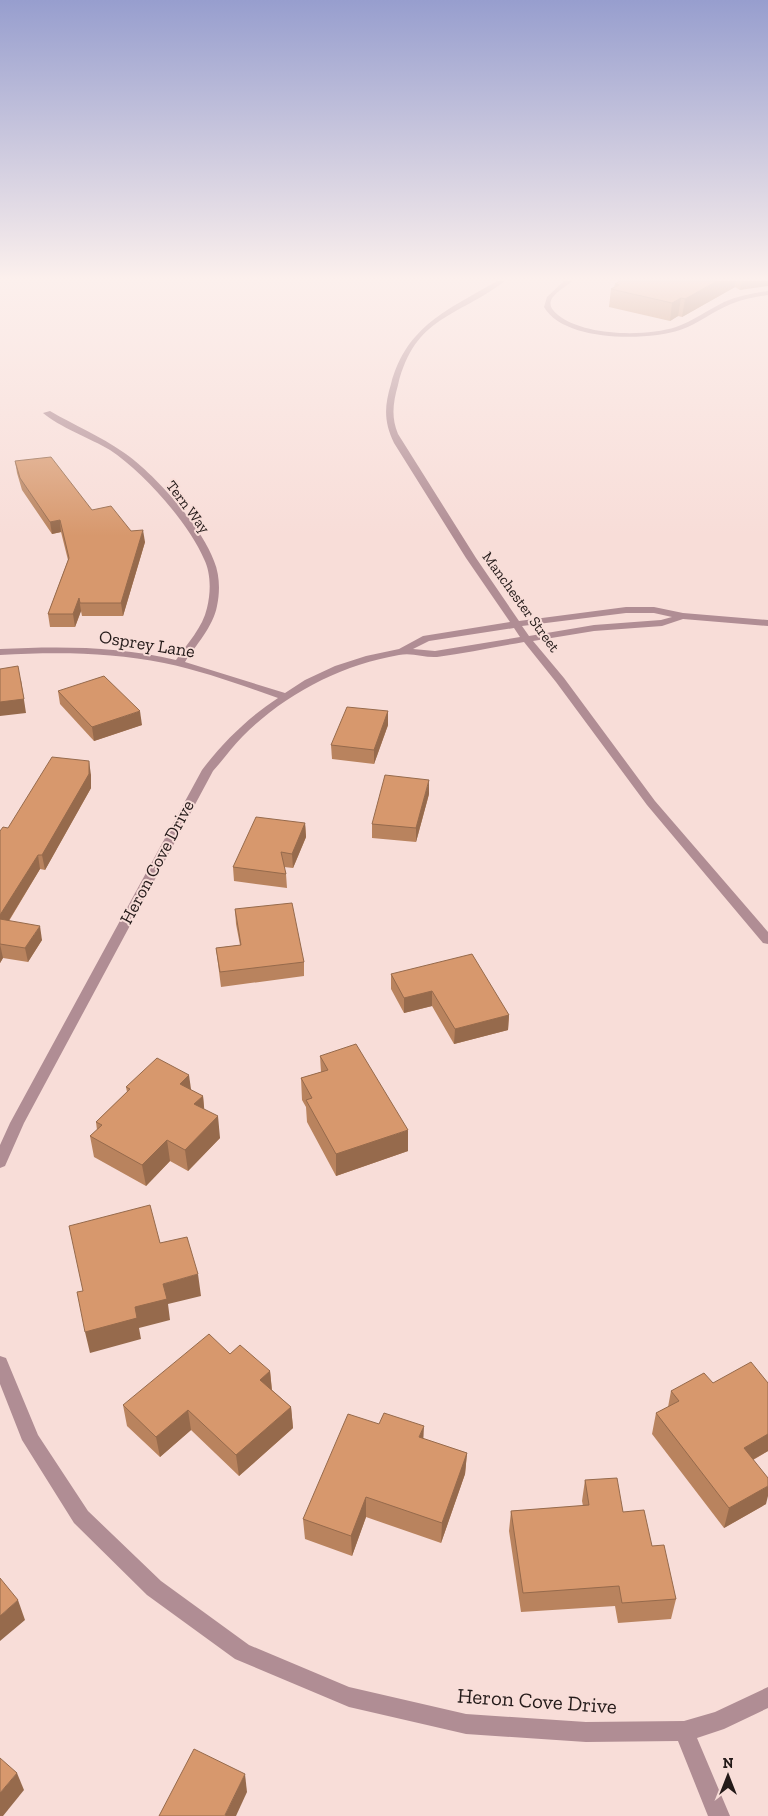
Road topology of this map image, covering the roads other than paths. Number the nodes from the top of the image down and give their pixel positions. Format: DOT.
graph roads {
  1 [pos="400,366"];
  2 [pos="47,413"];
  3 [pos="683,616"];
  4 [pos="768,623"];
  5 [pos="515,624"];
  6 [pos="527,640"];
  7 [pos="402,650"];
  8 [pos="0,652"];
  9 [pos="179,663"];
  10 [pos="285,697"];
  11 [pos="768,940"];
  12 [pos="0,1162"];
  13 [pos="0,1364"];
  14 [pos="768,1697"];
  15 [pos="684,1731"];
  16 [pos="719,1816"];
  1 -- 5 [label="street, Manchester Street"];
  2 -- 9 [label="street, Tern Way"];
  3 -- 4 [label="street"];
  3 -- 5 [label="street, Heron Cove Drive"];
  3 -- 6 [label="street, Heron Cove Drive"];
  5 -- 6 [label="street, Manchester Street"];
  5 -- 7 [label="street, Heron Cove Drive"];
  6 -- 7 [label="street, Heron Cove Drive"];
  6 -- 11 [label="street, Manchester Street"];
  7 -- 10 [label="street, Heron Cove Drive"];
  8 -- 9 [label="street, Osprey Lane"];
  9 -- 10 [label="street, Osprey Lane"];
  10 -- 12 [label="street, Heron Cove Drive"];
  13 -- 15 [label="street, Heron Cove Drive"];
  14 -- 15 [label="street, Heron Cove Drive"];
  15 -- 16 [label="street"];
}
